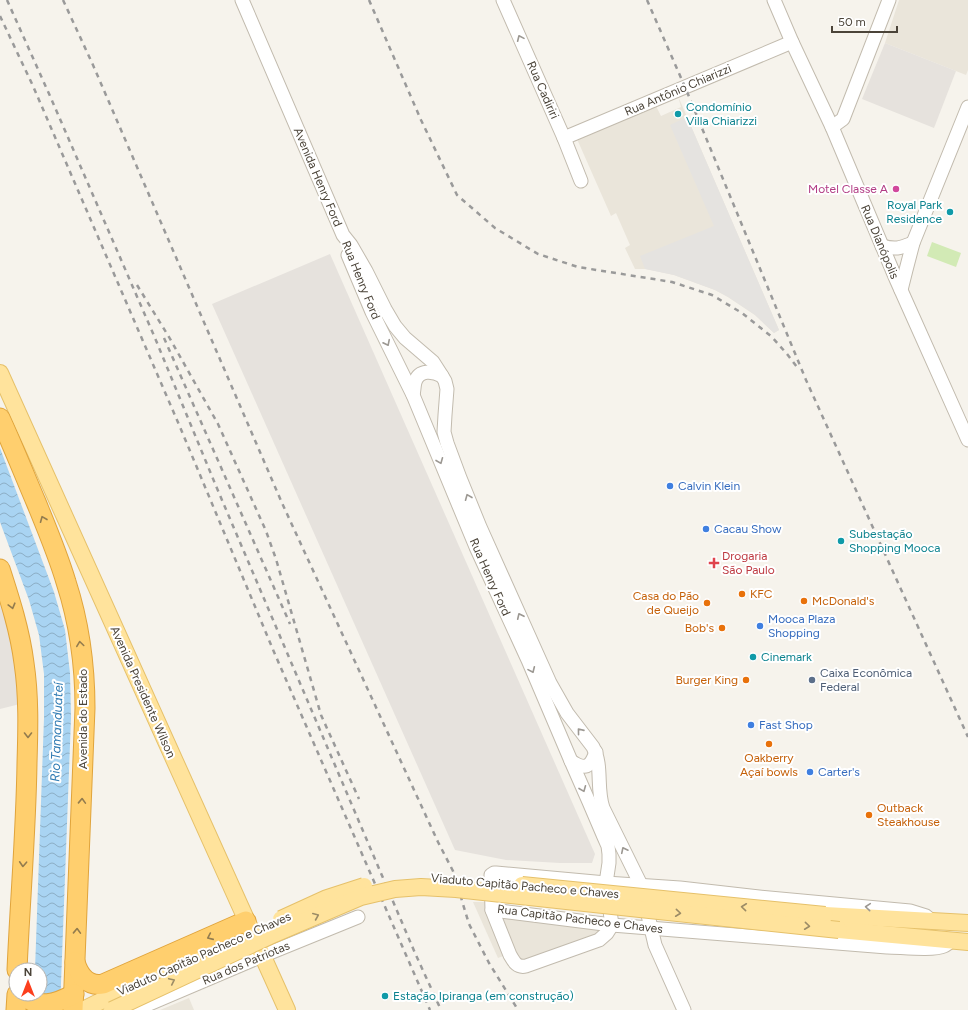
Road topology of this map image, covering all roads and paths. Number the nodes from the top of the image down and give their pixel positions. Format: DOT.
graph roads {
  1 [pos="242,0"];
  2 [pos="503,0"];
  3 [pos="774,0"];
  4 [pos="889,0"];
  5 [pos="792,42"];
  6 [pos="968,107"];
  7 [pos="832,127"];
  8 [pos="564,138"];
  9 [pos="581,180"];
  10 [pos="343,235"];
  11 [pos="913,243"];
  12 [pos="882,246"];
  13 [pos="901,290"];
  14 [pos="0,373"];
  15 [pos="442,376"];
  16 [pos="413,395"];
  17 [pos="0,418"];
  18 [pos="968,440"];
  19 [pos="0,569"];
  20 [pos="596,752"];
  21 [pos="571,760"];
  22 [pos="606,883"];
  23 [pos="640,885"];
  24 [pos="492,910"];
  25 [pos="825,914"];
  26 [pos="358,917"];
  27 [pos="246,921"];
  28 [pos="938,921"];
  29 [pos="968,923"];
  30 [pos="612,925"];
  31 [pos="651,929"];
  32 [pos="839,930"];
  33 [pos="968,942"];
  34 [pos="914,943"];
  35 [pos="887,947"];
  36 [pos="262,956"];
  37 [pos="17,962"];
  38 [pos="75,962"];
  39 [pos="74,997"];
  40 [pos="34,1002"];
  41 [pos="110,1004"];
  42 [pos="83,1010"];
  43 [pos="135,1010"];
  44 [pos="287,1010"];
  45 [pos="684,1010"];
  1 -- 10 [label="street, Avenida Henry Ford"];
  8 -- 2 [label="street, Rua Cadiriri, one-way"];
  3 -- 5 [label="street, Rua Dianópolis"];
  4 -- 7 [label="street"];
  5 -- 7 [label="street, Rua Dianópolis"];
  5 -- 8 [label="street, Rua Antônio Chiarizzi"];
  6 -- 11 [label="street"];
  7 -- 12 [label="street, Rua Dianópolis"];
  8 -- 9 [label="street, Rua Cadiriri"];
  10 -- 15 [label="street, Avenida Henry Ford"];
  10 -- 16 [label="street, Rua Henry Ford, one-way"];
  11 -- 12 [label="street"];
  11 -- 13 [label="street"];
  12 -- 13 [label="street, Rua Dianópolis"];
  13 -- 18 [label="street, Rua Dianópolis"];
  14 -- 27 [label="main road, Avenida Presidente Wilson"];
  15 -- 16 [label="street"];
  20 -- 15 [label="street, Avenida Henry Ford, one-way"];
  16 -- 21 [label="street, Rua Henry Ford, one-way"];
  38 -- 17 [label="highway, Avenida do Estado, one-way"];
  19 -- 37 [label="highway, one-way"];
  20 -- 21 [label="street"];
  23 -- 20 [label="street, Avenida Henry Ford, one-way"];
  21 -- 22 [label="street, Rua Henry Ford, one-way"];
  22 -- 23 [label="street, Rua Capitão Pacheco e Chaves"];
  22 -- 24 [label="street, Rua Capitão Pacheco e Chaves"];
  22 -- 30 [label="street, Rua Henry Ford"];
  28 -- 23 [label="street, Rua Capitão Pacheco e Chaves, one-way"];
  23 -- 31 [label="street"];
  24 -- 30 [label="street, Rua Capitão Pacheco e Chaves"];
  24 -- 30 [label="street"];
  25 -- 28 [label="main road, Rua Capitão Pacheco e Chaves"];
  25 -- 41 [label="main road, Viaduto Capitão Pacheco e Chaves, one-way, bridge"];
  26 -- 36 [label="street, Rua dos Patriotas"];
  27 -- 36 [label="main road, Avenida Presidente Wilson"];
  27 -- 38 [label="highway, one-way"];
  28 -- 29 [label="main road, Rua Capitão Pacheco e Chaves"];
  28 -- 34 [label="main road"];
  30 -- 31 [label="street, Rua Capitão Pacheco e Chaves"];
  31 -- 35 [label="street, Rua Capitão Pacheco e Chaves"];
  31 -- 45 [label="street"];
  32 -- 34 [label="main road, Rua Capitão Pacheco e Chaves"];
  32 -- 35 [label="main road"];
  41 -- 32 [label="main road, Viaduto Capitão Pacheco e Chaves, one-way, bridge"];
  33 -- 34 [label="main road, Rua Capitão Pacheco e Chaves"];
  34 -- 35 [label="street, Rua Capitão Pacheco e Chaves"];
  36 -- 43 [label="street, Rua dos Patriotas"];
  36 -- 44 [label="main road, Avenida Presidente Wilson"];
  38 -- 39 [label="highway, Avenida do Estado"];
  39 -- 40 [label="highway"];
  39 -- 41 [label="highway"];
  41 -- 42 [label="main road, Viaduto Capitão Pacheco e Chaves"];
}
